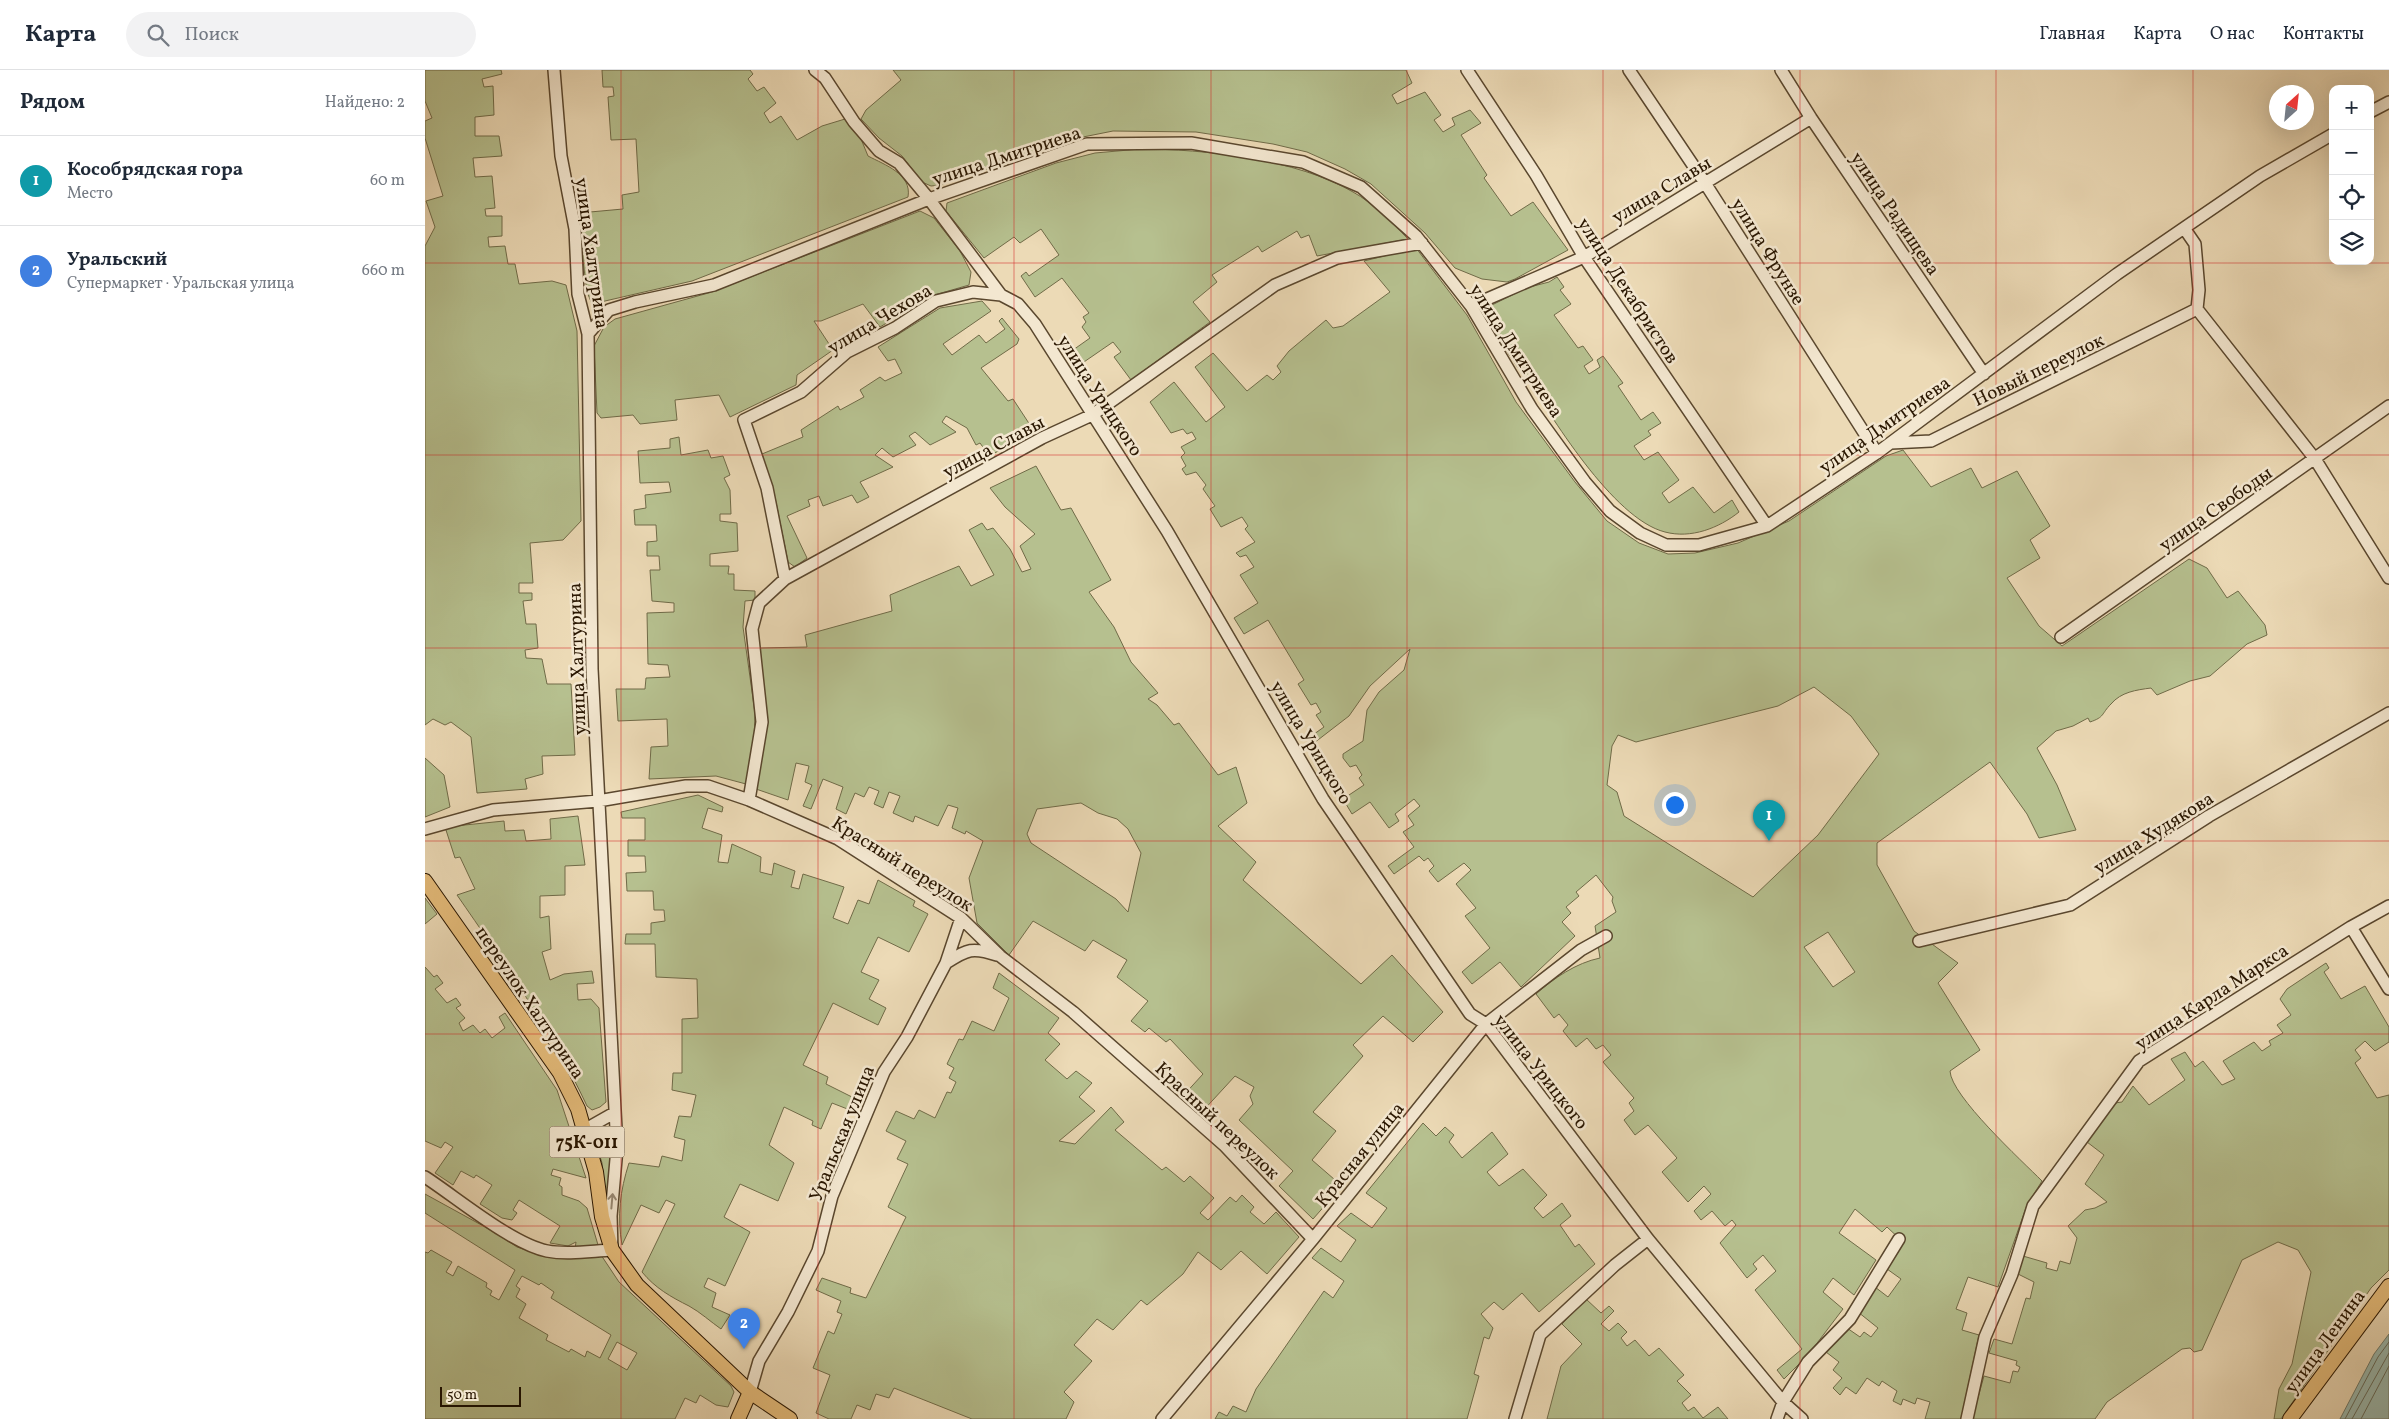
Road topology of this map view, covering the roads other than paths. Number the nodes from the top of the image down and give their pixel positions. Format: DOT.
graph roads {
  1 [pos="554,70"];
  2 [pos="815,70"];
  3 [pos="1467,70"];
  4 [pos="1629,70"];
  5 [pos="1781,70"];
  6 [pos="2389,102"];
  7 [pos="2374,110"];
  8 [pos="1811,118"];
  9 [pos="2329,136"];
  10 [pos="1705,183"];
  11 [pos="929,199"];
  12 [pos="2184,228"];
  13 [pos="1422,243"];
  14 [pos="1584,257"];
  15 [pos="1001,295"];
  16 [pos="1471,306"];
  17 [pos="2197,310"];
  18 [pos="588,334"];
  19 [pos="1984,374"];
  20 [pos="2389,406"];
  21 [pos="1092,415"];
  22 [pos="1891,443"];
  23 [pos="1877,453"];
  24 [pos="2315,459"];
  25 [pos="1767,526"];
  26 [pos="2389,578"];
  27 [pos="785,579"];
  28 [pos="2061,637"];
  29 [pos="2389,713"];
  30 [pos="749,800"];
  31 [pos="598,801"];
  32 [pos="425,829"];
  33 [pos="425,881"];
  34 [pos="2389,906"];
  35 [pos="961,918"];
  36 [pos="2351,926"];
  37 [pos="1606,936"];
  38 [pos="1919,942"];
  39 [pos="1000,956"];
  40 [pos="946,963"];
  41 [pos="2389,989"];
  42 [pos="1487,1024"];
  43 [pos="615,1113"];
  44 [pos="584,1130"];
  45 [pos="425,1177"];
  46 [pos="1313,1239"];
  47 [pos="1648,1239"];
  48 [pos="1899,1239"];
  49 [pos="613,1250"];
  50 [pos="2389,1286"];
  51 [pos="750,1392"];
  52 [pos="1783,1402"];
  53 [pos="738,1419"];
  54 [pos="790,1419"];
  55 [pos="1162,1419"];
  56 [pos="1515,1419"];
  57 [pos="1777,1419"];
  58 [pos="1802,1419"];
  59 [pos="1967,1419"];
  60 [pos="2290,1419"];
  1 -- 18 [label="street, улица Халтурина"];
  2 -- 11 [label="street, улица Урицкого"];
  3 -- 14 [label="street, улица Декабристов"];
  4 -- 10 [label="street, улица Фрунзе"];
  5 -- 8 [label="street, улица Радищева"];
  6 -- 7 [label="street"];
  8 -- 10 [label="street, улица Славы"];
  8 -- 19 [label="street, улица Радищева"];
  9 -- 12 [label="street, улица Дмитриева"];
  10 -- 14 [label="street, улица Славы"];
  10 -- 23 [label="street, улица Фрунзе"];
  11 -- 13 [label="street, улица Дмитриева"];
  11 -- 15 [label="street, улица Урицкого"];
  11 -- 18 [label="street, улица Дмитриева"];
  12 -- 17 [label="street"];
  12 -- 19 [label="street, улица Дмитриева"];
  13 -- 16 [label="street, улица Дмитриева"];
  13 -- 21 [label="street, улица Славы"];
  14 -- 16 [label="street, улица Славы"];
  14 -- 25 [label="street, улица Декабристов"];
  15 -- 21 [label="street, улица Урицкого"];
  15 -- 27 [label="street, улица Чехова"];
  16 -- 25 [label="street, улица Дмитриева"];
  17 -- 22 [label="street, Новый переулок"];
  17 -- 24 [label="street"];
  18 -- 31 [label="street, улица Халтурина"];
  19 -- 22 [label="street, улица Дмитриева"];
  20 -- 24 [label="street, улица Свободы"];
  21 -- 27 [label="street, улица Славы"];
  21 -- 42 [label="street, улица Урицкого"];
  22 -- 23 [label="street, улица Дмитриева"];
  23 -- 25 [label="street, улица Дмитриева"];
  24 -- 26 [label="street"];
  24 -- 28 [label="street, улица Свободы"];
  27 -- 30 [label="street, улица Славы"];
  29 -- 38 [label="street, улица Худякова"];
  30 -- 31 [label="street, Красный переулок"];
  30 -- 35 [label="street, Красный переулок"];
  31 -- 32 [label="street, Красный переулок"];
  31 -- 43 [label="street, улица Халтурина"];
  33 -- 44 [label="main road, переулок Халтурина / 75К-011"];
  34 -- 36 [label="street, улица Карла Маркса"];
  35 -- 39 [label="street, Красный переулок"];
  35 -- 40 [label="street, Уральская улица"];
  36 -- 41 [label="street"];
  36 -- 59 [label="street, улица Карла Маркса"];
  37 -- 42 [label="street, Красная улица"];
  39 -- 40 [label="street"];
  39 -- 46 [label="street, Красный переулок"];
  40 -- 51 [label="street, Уральская улица"];
  42 -- 46 [label="street, Красная улица"];
  42 -- 47 [label="street, улица Урицкого"];
  43 -- 44 [label="street"];
  49 -- 43 [label="street, улица Халтурина, one-way"];
  44 -- 49 [label="main road, переулок Халтурина / 75К-011"];
  45 -- 49 [label="street"];
  46 -- 55 [label="street, Красная улица"];
  47 -- 52 [label="street, улица Урицкого"];
  47 -- 56 [label="street"];
  48 -- 52 [label="street"];
  49 -- 51 [label="main road, переулок Халтурина / 75К-011"];
  50 -- 60 [label="main road, улица Ленина"];
  51 -- 53 [label="main road, Уральская улица"];
  51 -- 54 [label="main road, переулок Халтурина"];
  52 -- 57 [label="street"];
  52 -- 58 [label="street, улица Урицкого"];
}
